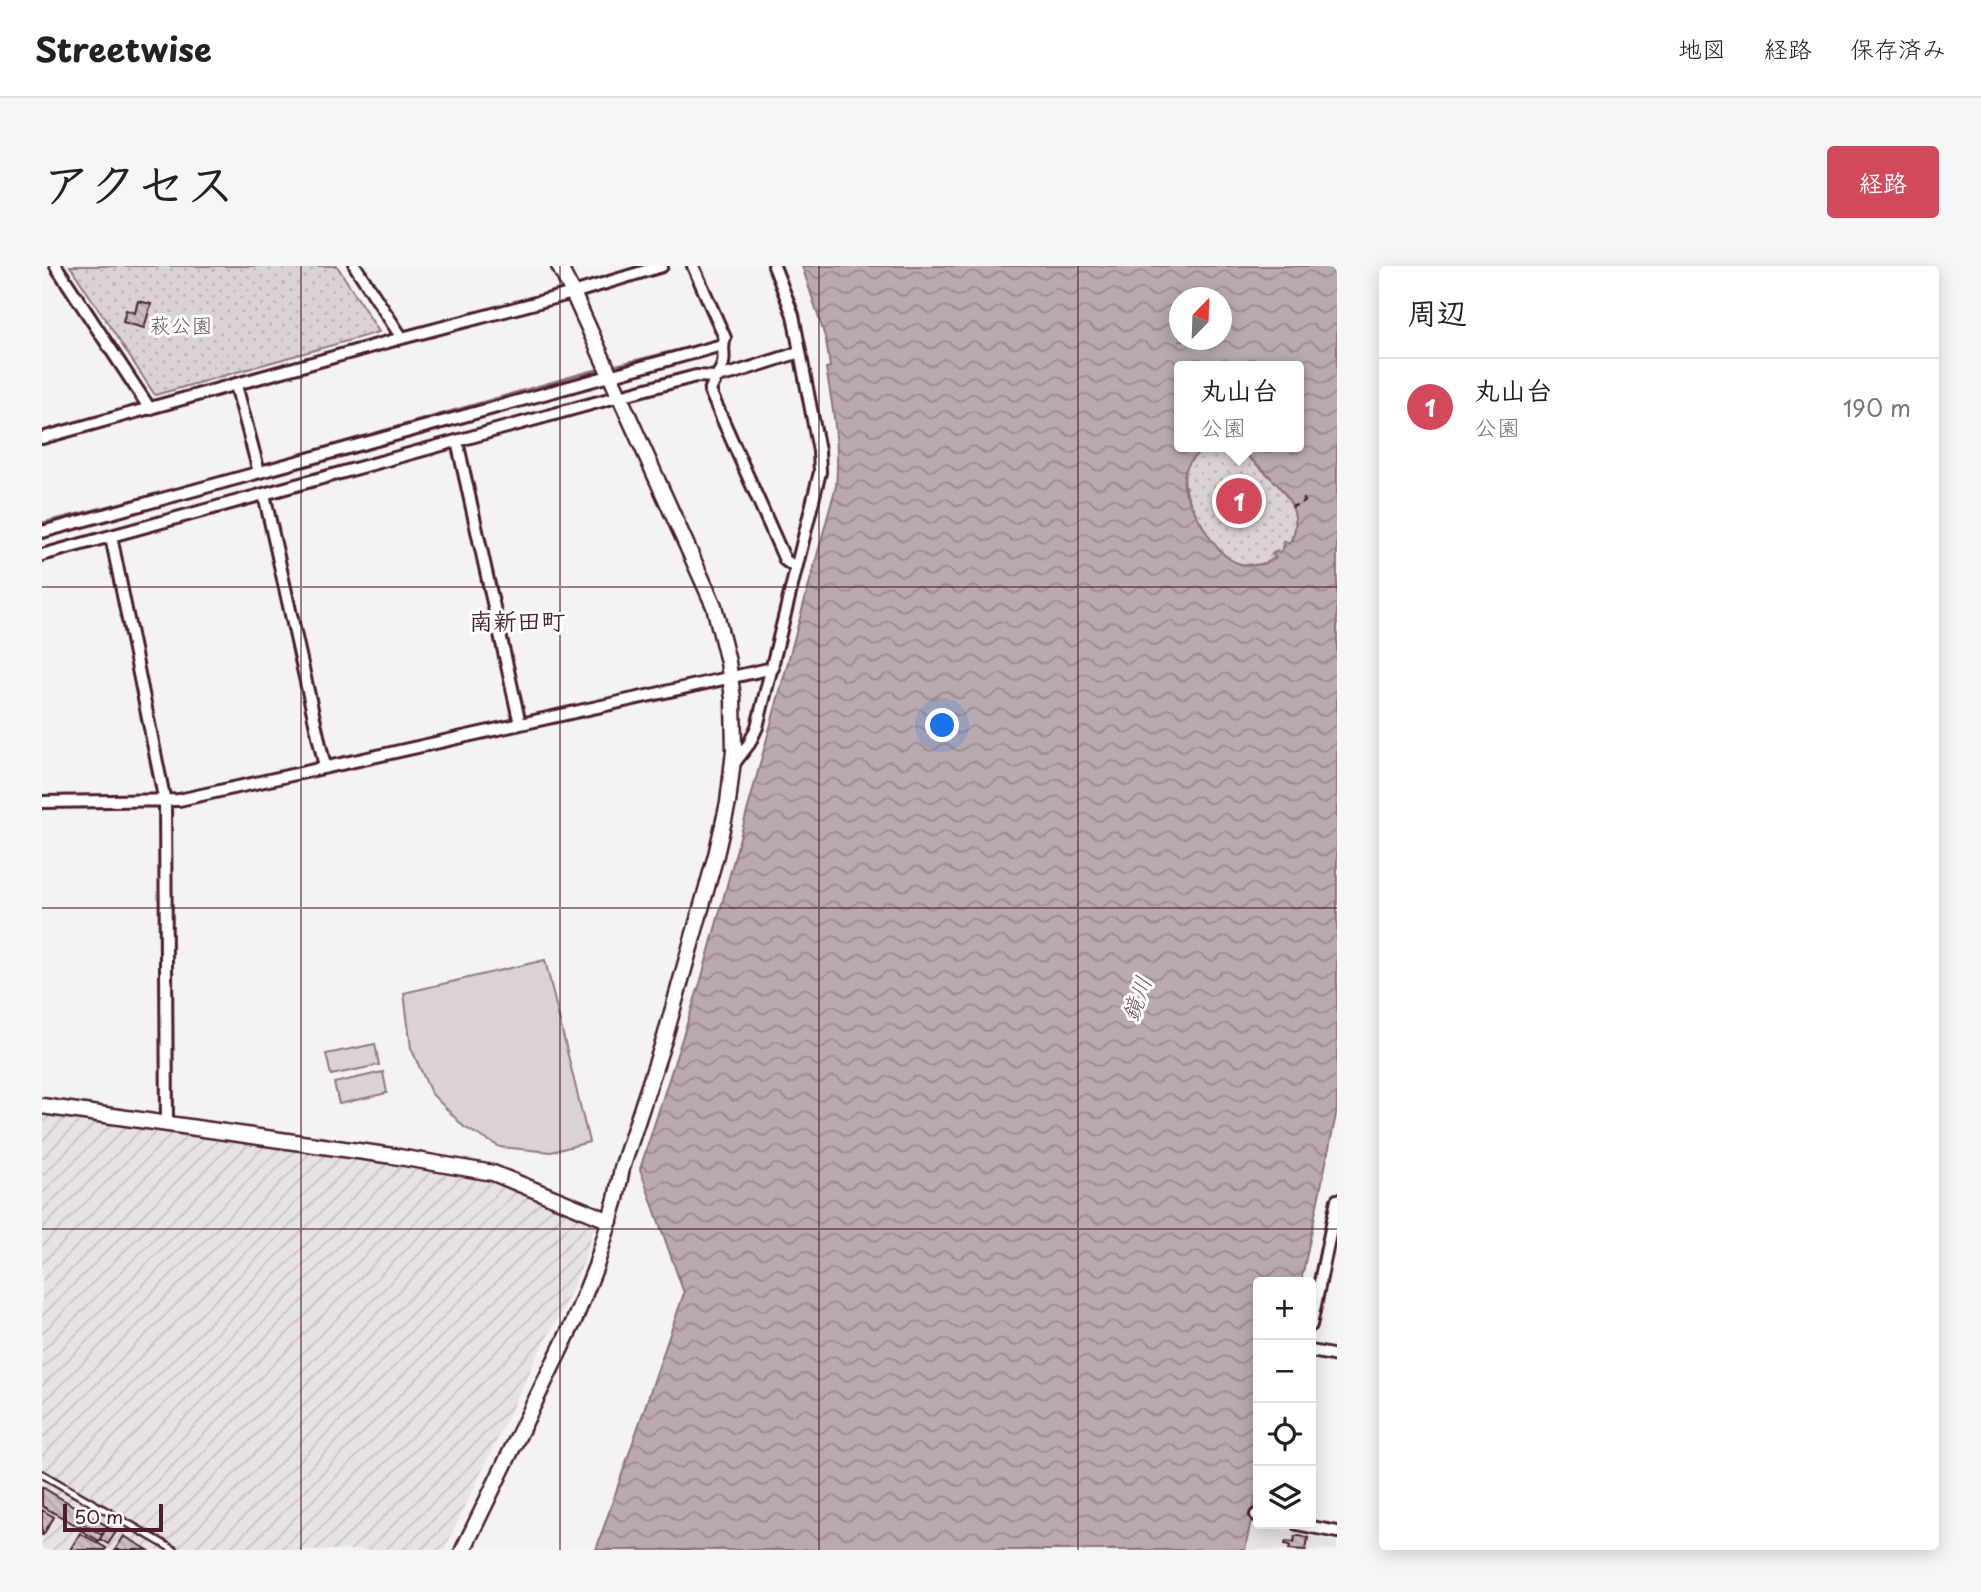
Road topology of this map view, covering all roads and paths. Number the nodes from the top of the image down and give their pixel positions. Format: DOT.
graph roads {
  1 [pos="56,266"];
  2 [pos="355,266"];
  3 [pos="559,266"];
  4 [pos="662,266"];
  5 [pos="693,266"];
  6 [pos="774,266"];
  7 [pos="573,293"];
  8 [pos="402,338"];
  9 [pos="722,345"];
  10 [pos="800,352"];
  11 [pos="611,376"];
  12 [pos="715,377"];
  13 [pos="236,385"];
  14 [pos="620,396"];
  15 [pos="150,409"];
  16 [pos="44,433"];
  17 [pos="457,441"];
  18 [pos="259,472"];
  19 [pos="264,494"];
  20 [pos="1305,501"];
  21 [pos="1292,507"];
  22 [pos="42,532"];
  23 [pos="111,536"];
  24 [pos="42,555"];
  25 [pos="796,568"];
  26 [pos="773,668"];
  27 [pos="730,677"];
  28 [pos="520,724"];
  29 [pos="733,765"];
  30 [pos="325,767"];
  31 [pos="42,802"];
  32 [pos="166,802"];
  33 [pos="42,1106"];
  34 [pos="167,1125"];
  35 [pos="1337,1200"];
  36 [pos="610,1221"];
  37 [pos="1316,1301"];
  38 [pos="1316,1352"];
  39 [pos="1337,1356"];
  40 [pos="42,1474"];
  41 [pos="1316,1528"];
  42 [pos="1337,1532"];
  43 [pos="174,1550"];
  44 [pos="463,1550"];
  1 -- 15 [label="street"];
  2 -- 8 [label="street"];
  3 -- 7 [label="street"];
  4 -- 7 [label="street"];
  5 -- 9 [label="street"];
  6 -- 10 [label="street"];
  7 -- 8 [label="street"];
  7 -- 11 [label="street"];
  8 -- 13 [label="street"];
  9 -- 11 [label="street"];
  9 -- 12 [label="street"];
  10 -- 12 [label="street"];
  10 -- 25 [label="street"];
  11 -- 14 [label="street"];
  11 -- 18 [label="street"];
  12 -- 14 [label="street"];
  12 -- 25 [label="street"];
  13 -- 15 [label="street"];
  13 -- 18 [label="street"];
  14 -- 17 [label="street"];
  14 -- 27 [label="street"];
  15 -- 16 [label="street"];
  17 -- 19 [label="street"];
  17 -- 28 [label="street"];
  18 -- 22 [label="street"];
  19 -- 23 [label="street"];
  19 -- 30 [label="street"];
  20 -- 21 [label="path"];
  23 -- 24 [label="street"];
  23 -- 32 [label="street"];
  25 -- 26 [label="street"];
  26 -- 27 [label="street"];
  26 -- 29 [label="street"];
  27 -- 28 [label="street"];
  27 -- 29 [label="street"];
  28 -- 30 [label="street"];
  29 -- 36 [label="street"];
  30 -- 32 [label="street"];
  31 -- 32 [label="street"];
  32 -- 34 [label="street"];
  33 -- 34 [label="street"];
  34 -- 36 [label="street"];
  35 -- 37 [label="street"];
  36 -- 44 [label="street"];
  38 -- 39 [label="street"];
  40 -- 43 [label="lane"];
  41 -- 42 [label="street"];
}
